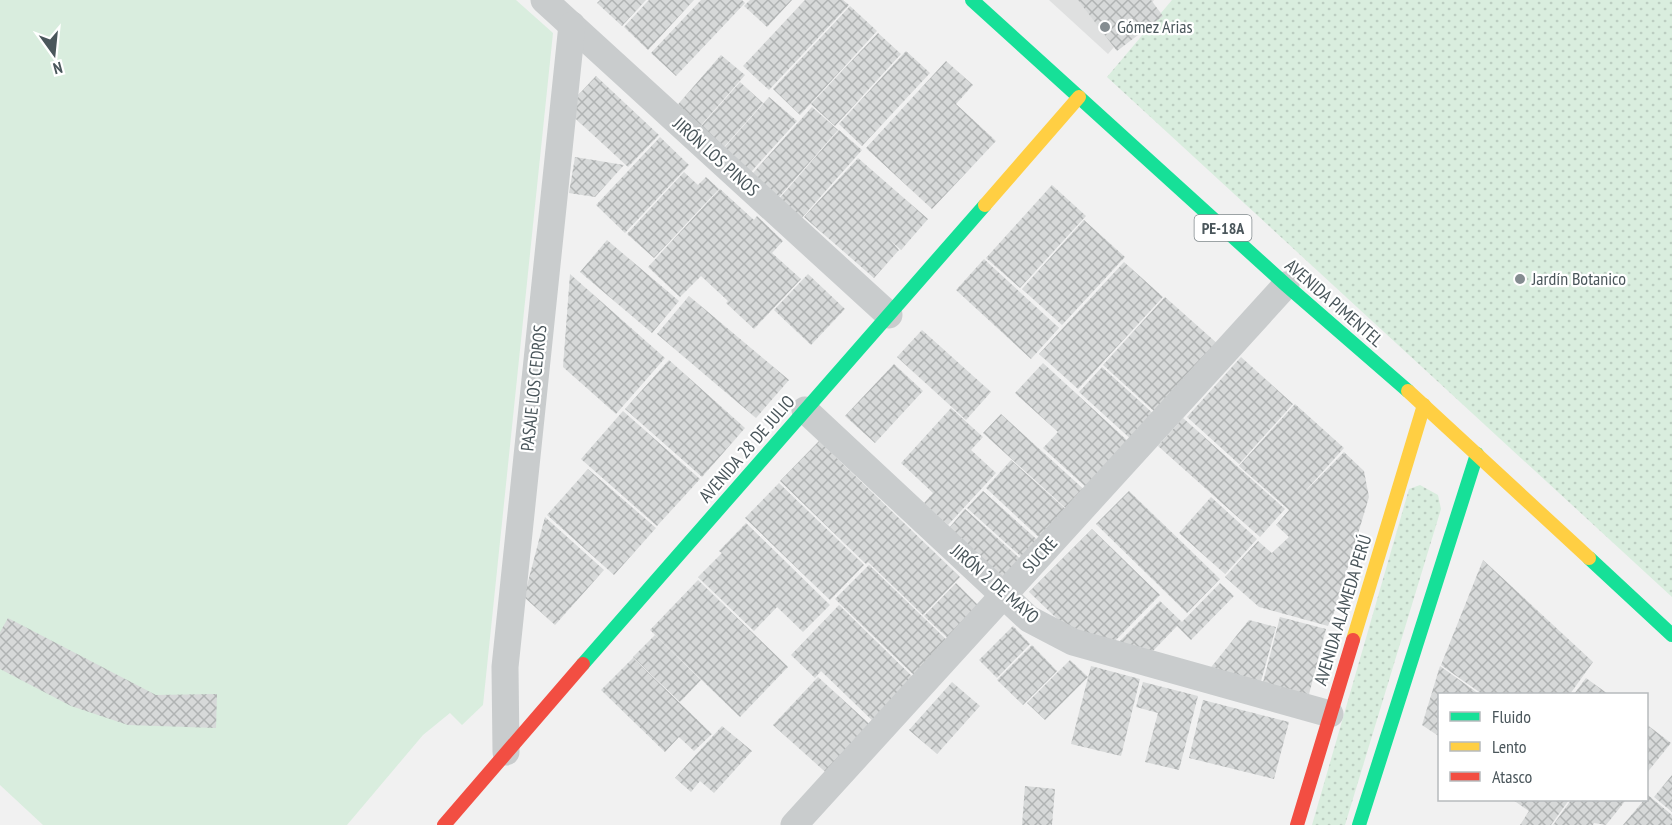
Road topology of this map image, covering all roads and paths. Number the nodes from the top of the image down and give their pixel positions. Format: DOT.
graph roads {
  1 [pos="544,0"];
  2 [pos="972,0"];
  3 [pos="572,26"];
  4 [pos="1079,97"];
  5 [pos="1286,285"];
  6 [pos="889,315"];
  7 [pos="1424,405"];
  8 [pos="805,411"];
  9 [pos="1478,454"];
  10 [pos="1003,595"];
  11 [pos="1672,635"];
  12 [pos="1330,714"];
  13 [pos="506,752"];
  14 [pos="444,825"];
  15 [pos="794,825"];
  16 [pos="1297,825"];
  17 [pos="1359,825"];
  1 -- 3 [label="street, JIRÓN LOS PINOS"];
  2 -- 4 [label="main road, AVENIDA PIMENTEL / PE-18A"];
  3 -- 6 [label="street, JIRÓN LOS PINOS"];
  3 -- 13 [label="street, PASAJE LOS CEDROS"];
  4 -- 5 [label="main road, AVENIDA PIMENTEL / PE-18A"];
  4 -- 6 [label="main road, AVENIDA 28 DE JULIO"];
  5 -- 7 [label="main road, AVENIDA PIMENTEL / PE-18A"];
  5 -- 10 [label="street, SUCRE"];
  6 -- 8 [label="main road, AVENIDA 28 DE JULIO"];
  7 -- 9 [label="main road, AVENIDA PIMENTEL / PE-18A"];
  7 -- 12 [label="main road, AVENIDA ALAMEDA PERÚ"];
  8 -- 10 [label="street, JIRÓN 2 DE MAYO"];
  8 -- 13 [label="main road, AVENIDA 28 DE JULIO"];
  9 -- 11 [label="main road, AVENIDA PIMENTEL / PE-18A"];
  9 -- 17 [label="main road"];
  10 -- 12 [label="street, JIRÓN 2 DE MAYO"];
  10 -- 15 [label="street, SUCRE"];
  12 -- 16 [label="main road, AVENIDA ALAMEDA PERÚ"];
  13 -- 14 [label="main road, AVENIDA 28 DE JULIO"];
}
